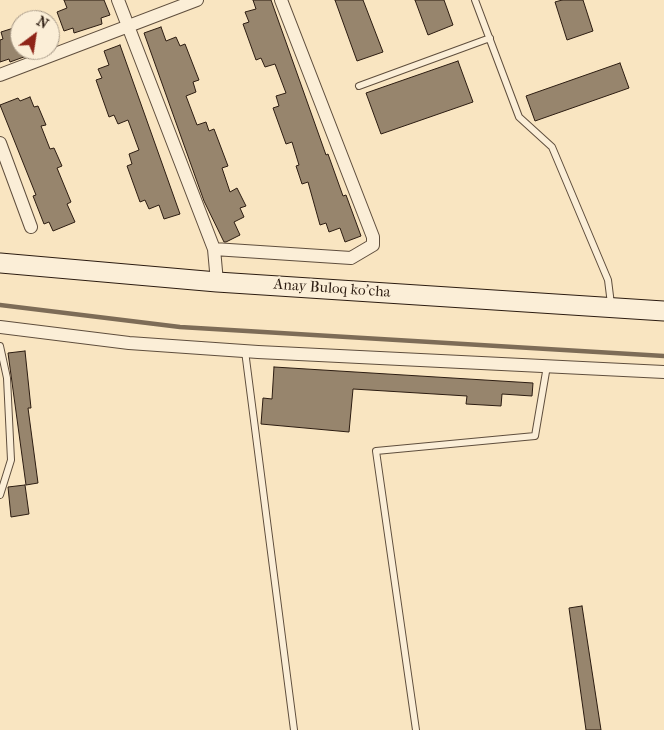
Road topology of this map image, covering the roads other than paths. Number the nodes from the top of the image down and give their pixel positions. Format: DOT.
graph roads {
  1 [pos="118,0"];
  2 [pos="197,0"];
  3 [pos="281,0"];
  4 [pos="475,0"];
  5 [pos="128,26"];
  6 [pos="490,38"];
  7 [pos="0,75"];
  8 [pos="359,86"];
  9 [pos="0,143"];
  10 [pos="32,227"];
  11 [pos="214,249"];
  12 [pos="0,264"];
  13 [pos="217,282"];
  14 [pos="612,306"];
  15 [pos="664,311"];
  16 [pos="0,327"];
  17 [pos="0,346"];
  18 [pos="245,351"];
  19 [pos="548,365"];
  20 [pos="664,372"];
  21 [pos="0,495"];
  22 [pos="294,730"];
  23 [pos="416,730"];
  1 -- 5 [label="street"];
  2 -- 5 [label="street"];
  3 -- 11 [label="street"];
  4 -- 6 [label="lane"];
  5 -- 7 [label="street"];
  5 -- 11 [label="street"];
  6 -- 8 [label="lane"];
  6 -- 14 [label="lane"];
  9 -- 10 [label="street"];
  11 -- 13 [label="street"];
  12 -- 13 [label="main road, Anay Buloq ko'cha"];
  13 -- 14 [label="main road, Anay Buloq ko'cha"];
  14 -- 15 [label="main road, Anay Buloq ko'cha"];
  16 -- 18 [label="street"];
  17 -- 21 [label="lane"];
  18 -- 19 [label="street"];
  18 -- 22 [label="lane"];
  19 -- 20 [label="street"];
  19 -- 23 [label="lane"];
}
